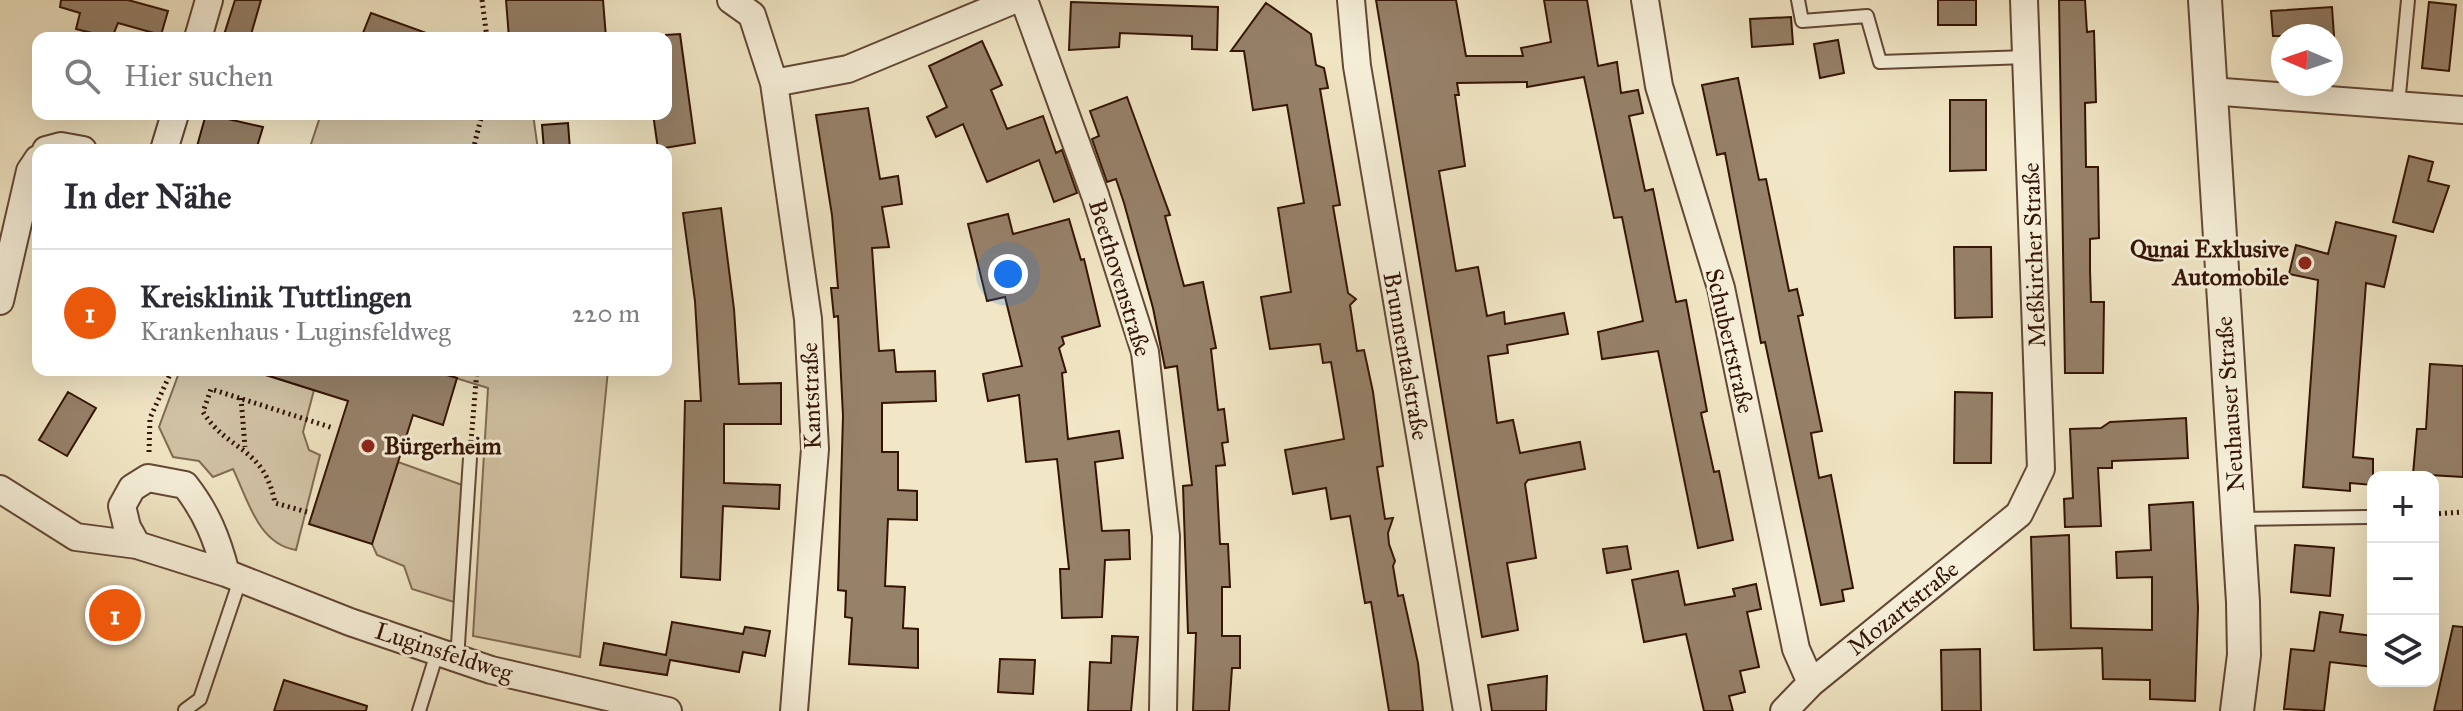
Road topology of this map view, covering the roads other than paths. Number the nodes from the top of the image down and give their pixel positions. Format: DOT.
graph roads {
  1 [pos="209,0"];
  2 [pos="731,0"];
  3 [pos="1014,0"];
  4 [pos="1024,0"];
  5 [pos="1351,0"];
  6 [pos="1645,0"];
  7 [pos="1798,0"];
  8 [pos="2024,0"];
  9 [pos="2205,0"];
  10 [pos="2408,0"];
  11 [pos="200,32"];
  12 [pos="2027,57"];
  13 [pos="774,83"];
  14 [pos="2210,91"];
  15 [pos="2398,105"];
  16 [pos="2463,110"];
  17 [pos="173,120"];
  18 [pos="166,144"];
  19 [pos="32,168"];
  20 [pos="0,301"];
  21 [pos="470,458"];
  22 [pos="0,489"];
  23 [pos="2025,506"];
  24 [pos="2367,517"];
  25 [pos="2237,520"];
  26 [pos="137,545"];
  27 [pos="233,576"];
  28 [pos="447,656"];
  29 [pos="1811,683"];
  30 [pos="185,710"];
  31 [pos="419,711"];
  32 [pos="667,711"];
  33 [pos="794,711"];
  34 [pos="1163,711"];
  35 [pos="1467,711"];
  36 [pos="1784,711"];
  37 [pos="2237,711"];
  1 -- 11 [label="street"];
  2 -- 13 [label="street, Kantstraße"];
  3 -- 13 [label="street"];
  4 -- 34 [label="street, Beethovenstraße"];
  5 -- 35 [label="street, Brunnentalstraße"];
  6 -- 29 [label="street, Schubertstraße"];
  7 -- 12 [label="lane"];
  8 -- 12 [label="street, Meßkircher Straße"];
  9 -- 14 [label="street, Neuhauser Straße"];
  10 -- 15 [label="lane"];
  12 -- 23 [label="street, Meßkircher Straße"];
  13 -- 33 [label="street, Kantstraße"];
  14 -- 15 [label="street"];
  14 -- 25 [label="street, Neuhauser Straße"];
  15 -- 16 [label="street"];
  17 -- 18 [label="street"];
  19 -- 20 [label="street"];
  21 -- 28 [label="lane"];
  22 -- 26 [label="street, Luginsfeldweg"];
  23 -- 29 [label="street, Mozartstraße"];
  24 -- 25 [label="lane"];
  25 -- 37 [label="street, Neuhauser Straße"];
  26 -- 27 [label="street, Luginsfeldweg"];
  26 -- 27 [label="street"];
  27 -- 28 [label="street, Luginsfeldweg"];
  27 -- 30 [label="lane"];
  28 -- 31 [label="lane"];
  28 -- 32 [label="street, Luginsfeldweg"];
  29 -- 36 [label="street, Mozartstraße"];
}
